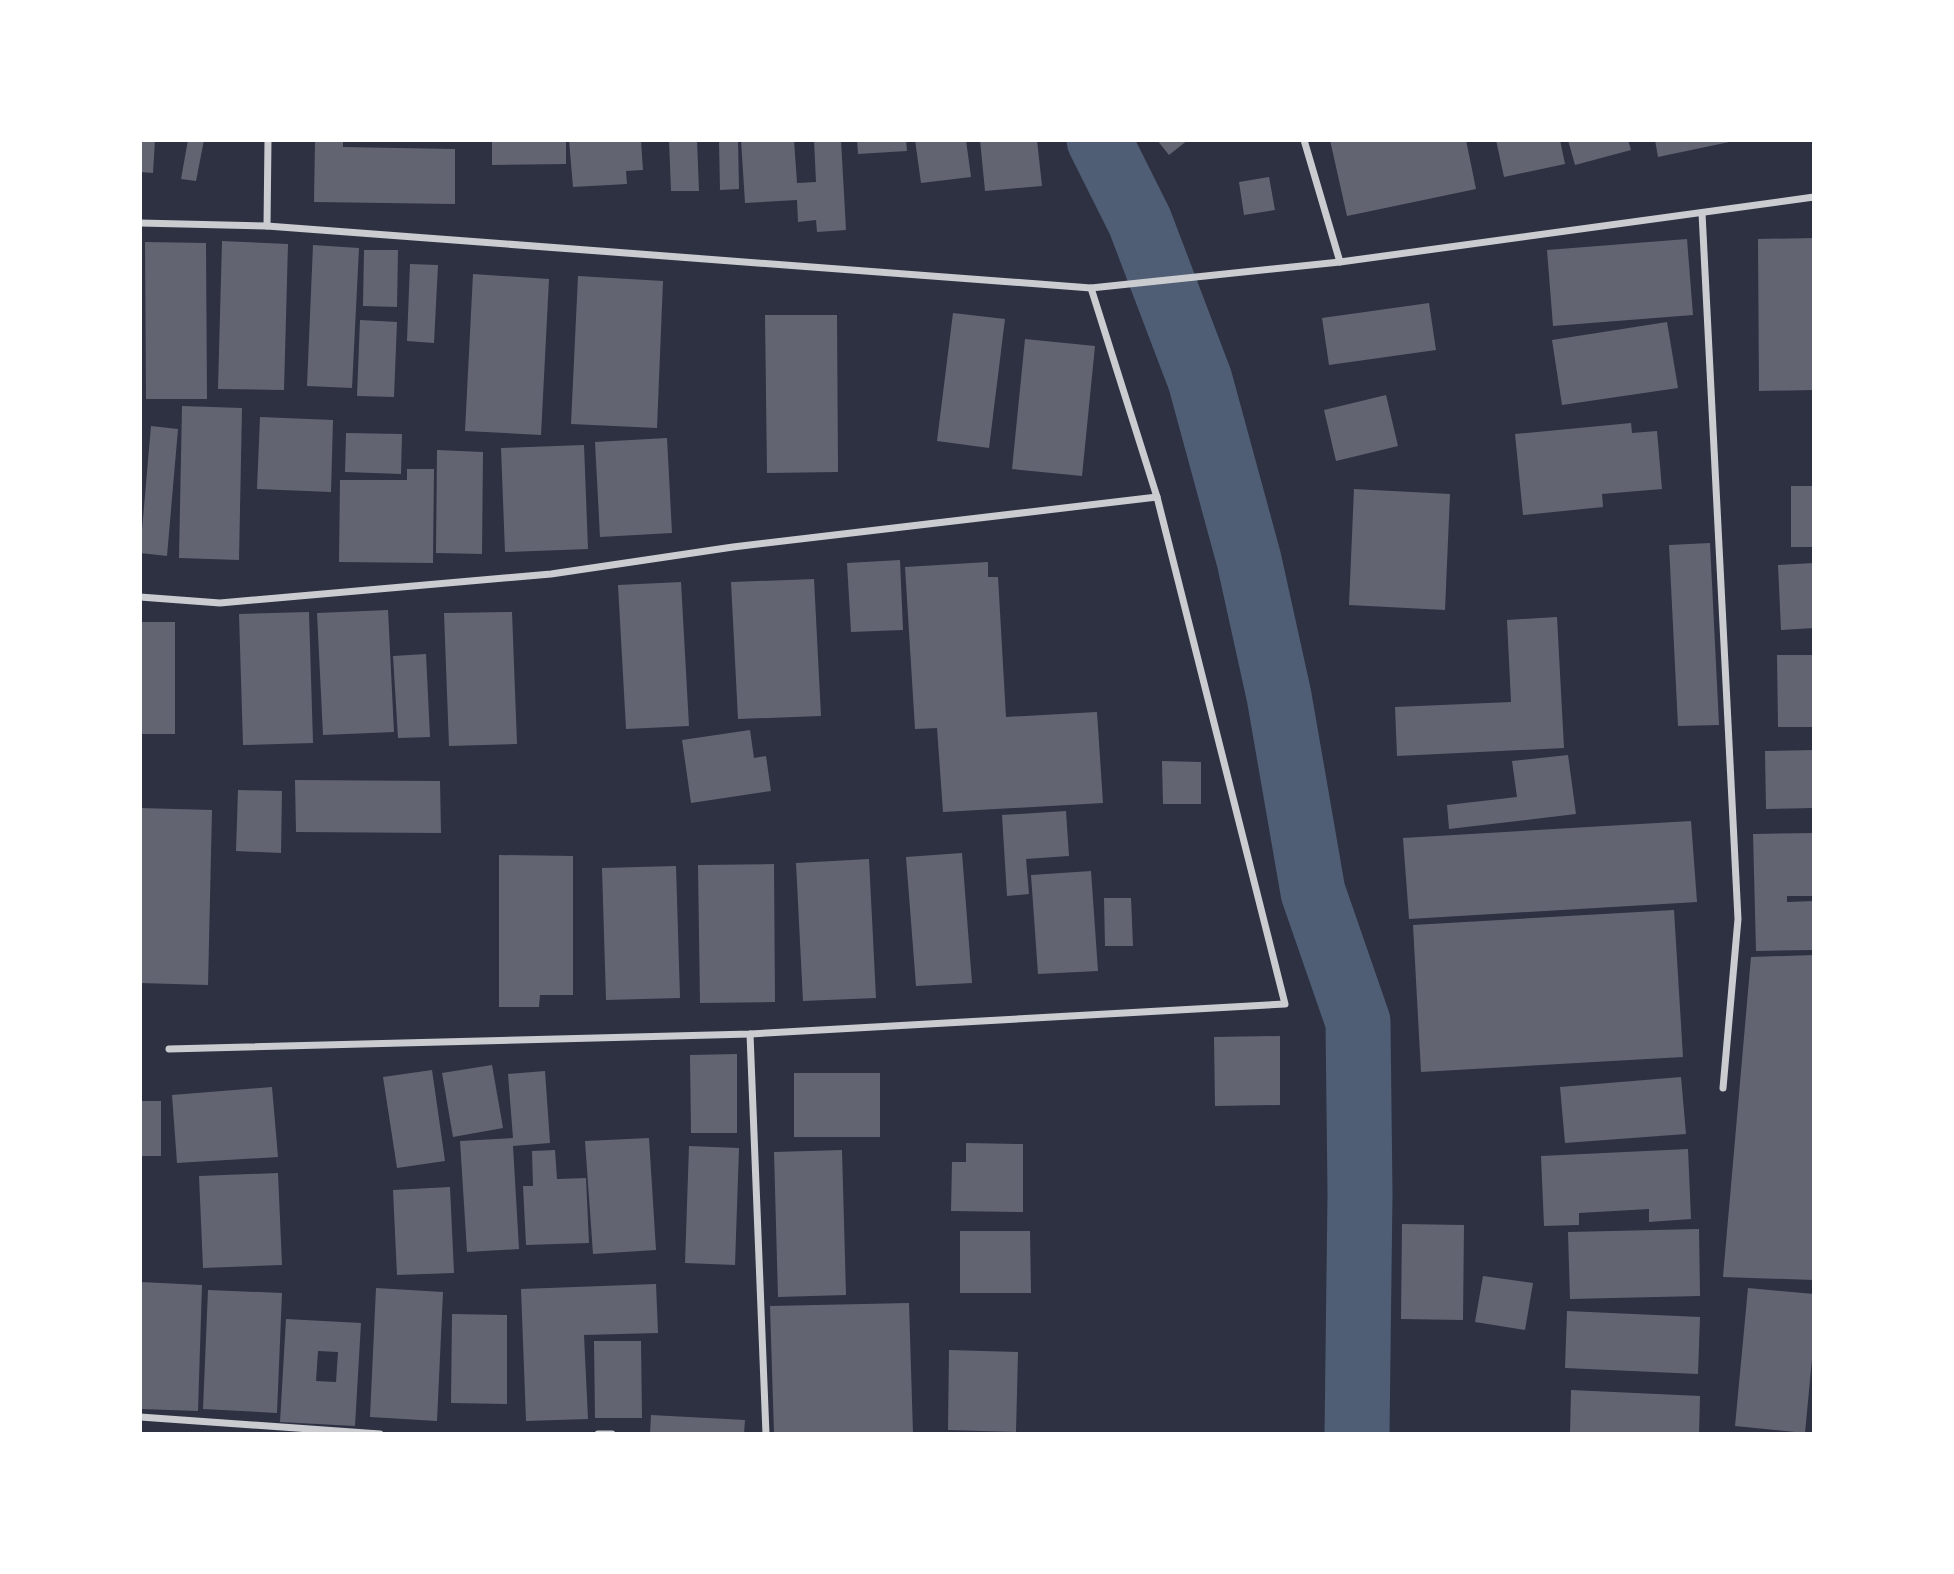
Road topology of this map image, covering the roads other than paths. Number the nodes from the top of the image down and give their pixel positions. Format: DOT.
graph roads {
  1 [pos="268,140"];
  2 [pos="1304,140"];
  3 [pos="1814,197"];
  4 [pos="1702,213"];
  5 [pos="140,223"];
  6 [pos="267,226"];
  7 [pos="1339,261"];
  8 [pos="1091,288"];
  9 [pos="1157,497"];
  10 [pos="140,597"];
  11 [pos="750,1034"];
  12 [pos="169,1049"];
  13 [pos="1723,1087"];
  14 [pos="140,1417"];
  15 [pos="380,1434"];
  16 [pos="598,1434"];
  17 [pos="612,1434"];
  18 [pos="766,1434"];
  1 -- 6 [label="street"];
  2 -- 7 [label="street"];
  3 -- 4 [label="street"];
  4 -- 7 [label="street"];
  4 -- 13 [label="street"];
  5 -- 6 [label="street"];
  6 -- 8 [label="street"];
  7 -- 8 [label="street"];
  8 -- 9 [label="street"];
  9 -- 10 [label="street"];
  9 -- 11 [label="street"];
  11 -- 12 [label="street"];
  11 -- 18 [label="street"];
  14 -- 15 [label="street"];
  16 -- 17 [label="street"];
}
